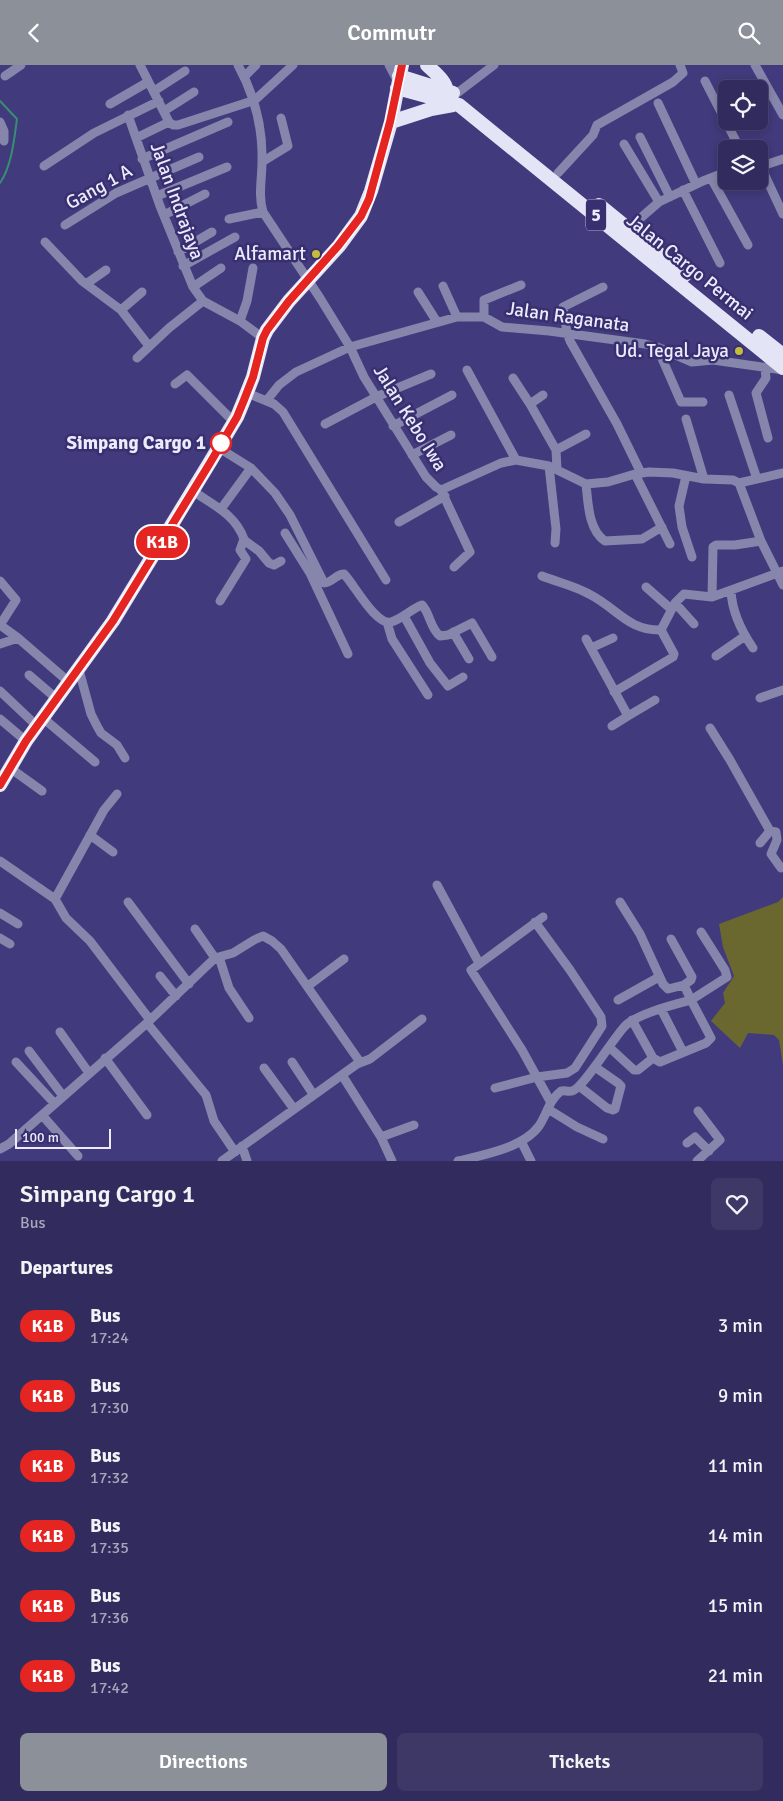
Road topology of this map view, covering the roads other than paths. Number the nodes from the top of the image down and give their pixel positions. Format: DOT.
graph roads {
  1 [pos="22,65"];
  2 [pos="238,65"];
  3 [pos="256,65"];
  4 [pos="293,65"];
  5 [pos="389,65"];
  6 [pos="427,65"];
  7 [pos="494,65"];
  8 [pos="680,65"];
  9 [pos="755,65"];
  10 [pos="144,67"];
  11 [pos="185,71"];
  12 [pos="5,76"];
  13 [pos="244,76"];
  14 [pos="399,78"];
  15 [pos="706,81"];
  16 [pos="148,82"];
  17 [pos="154,91"];
  18 [pos="194,92"];
  19 [pos="454,97"];
  20 [pos="255,100"];
  21 [pos="159,101"];
  22 [pos="658,103"];
  23 [pos="110,104"];
  24 [pos="164,111"];
  25 [pos="128,115"];
  26 [pos="783,115"];
  27 [pos="281,117"];
  28 [pos="169,121"];
  29 [pos="0,122"];
  30 [pos="228,122"];
  31 [pos="390,122"];
  32 [pos="640,137"];
  33 [pos="136,138"];
  34 [pos="736,140"];
  35 [pos="4,141"];
  36 [pos="624,144"];
  37 [pos="199,157"];
  38 [pos="142,159"];
  39 [pos="783,159"];
  40 [pos="262,162"];
  41 [pos="768,164"];
  42 [pos="44,166"];
  43 [pos="227,167"];
  44 [pos="558,173"];
  45 [pos="718,175"];
  46 [pos="150,178"];
  47 [pos="711,178"];
  48 [pos="768,183"];
  49 [pos="696,184"];
  50 [pos="682,190"];
  51 [pos="204,194"];
  52 [pos="157,196"];
  53 [pos="670,197"];
  54 [pos="659,202"];
  55 [pos="263,212"];
  56 [pos="783,214"];
  57 [pos="164,215"];
  58 [pos="229,219"];
  59 [pos="65,225"];
  60 [pos="629,228"];
  61 [pos="212,232"];
  62 [pos="235,237"];
  63 [pos="45,242"];
  64 [pos="748,245"];
  65 [pos="178,252"];
  66 [pos="720,263"];
  67 [pos="183,266"];
  68 [pos="221,268"];
  69 [pos="253,268"];
  70 [pos="106,270"];
  71 [pos="308,280"];
  72 [pos="86,284"];
  73 [pos="443,285"];
  74 [pos="520,285"];
  75 [pos="192,287"];
  76 [pos="603,287"];
  77 [pos="142,292"];
  78 [pos="418,292"];
  79 [pos="203,301"];
  80 [pos="122,310"];
  81 [pos="457,317"];
  82 [pos="484,317"];
  83 [pos="240,321"];
  84 [pos="437,322"];
  85 [pos="567,333"];
  86 [pos="263,338"];
  87 [pos="149,345"];
  88 [pos="350,347"];
  89 [pos="657,347"];
  90 [pos="779,351"];
  91 [pos="136,358"];
  92 [pos="765,368"];
  93 [pos="783,369"];
  94 [pos="468,370"];
  95 [pos="432,374"];
  96 [pos="513,378"];
  97 [pos="175,384"];
  98 [pos="247,393"];
  99 [pos="452,395"];
  100 [pos="543,395"];
  101 [pos="729,395"];
  102 [pos="376,397"];
  103 [pos="267,400"];
  104 [pos="703,402"];
  105 [pos="530,404"];
  106 [pos="686,419"];
  107 [pos="234,422"];
  108 [pos="325,424"];
  109 [pos="393,426"];
  110 [pos="586,434"];
  111 [pos="451,435"];
  112 [pos="768,438"];
  113 [pos="219,448"];
  114 [pos="556,450"];
  115 [pos="412,455"];
  116 [pos="516,460"];
  117 [pos="251,468"];
  118 [pos="553,468"];
  119 [pos="783,473"];
  120 [pos="638,474"];
  121 [pos="686,476"];
  122 [pos="704,479"];
  123 [pos="757,479"];
  124 [pos="739,483"];
  125 [pos="586,484"];
  126 [pos="192,491"];
  127 [pos="443,493"];
  128 [pos="221,509"];
  129 [pos="399,522"];
  130 [pos="662,527"];
  131 [pos="285,533"];
  132 [pos="244,540"];
  133 [pos="761,541"];
  134 [pos="555,543"];
  135 [pos="670,544"];
  136 [pos="692,557"];
  137 [pos="281,561"];
  138 [pos="454,567"];
  139 [pos="313,571"];
  140 [pos="780,572"];
  141 [pos="542,576"];
  142 [pos="386,580"];
  143 [pos="0,581"];
  144 [pos="783,585"];
  145 [pos="646,587"];
  146 [pos="731,591"];
  147 [pos="712,597"];
  148 [pos="220,601"];
  149 [pos="673,606"];
  150 [pos="404,616"];
  151 [pos="387,622"];
  152 [pos="694,623"];
  153 [pos="0,625"];
  154 [pos="661,630"];
  155 [pos="453,633"];
  156 [pos="745,636"];
  157 [pos="18,637"];
  158 [pos="613,638"];
  159 [pos="586,639"];
  160 [pos="0,644"];
  161 [pos="591,648"];
  162 [pos="753,648"];
  163 [pos="348,654"];
  164 [pos="716,655"];
  165 [pos="492,657"];
  166 [pos="469,659"];
  167 [pos="79,670"];
  168 [pos="29,675"];
  169 [pos="463,677"];
  170 [pos="70,683"];
  171 [pos="783,690"];
  172 [pos="0,691"];
  173 [pos="614,691"];
  174 [pos="428,695"];
  175 [pos="760,698"];
  176 [pos="57,699"];
  177 [pos="655,700"];
  178 [pos="628,716"];
  179 [pos="0,719"];
  180 [pos="40,722"];
  181 [pos="612,726"];
  182 [pos="710,728"];
  183 [pos="26,741"];
  184 [pos="125,758"];
  185 [pos="95,762"];
  186 [pos="10,768"];
  187 [pos="0,785"];
  188 [pos="42,791"];
  189 [pos="117,794"];
  190 [pos="776,829"];
  191 [pos="90,835"];
  192 [pos="760,843"];
  193 [pos="114,852"];
  194 [pos="0,861"];
  195 [pos="781,868"];
  196 [pos="437,885"];
  197 [pos="55,899"];
  198 [pos="128,901"];
  199 [pos="620,903"];
  200 [pos="0,913"];
  201 [pos="18,924"];
  202 [pos="195,929"];
  203 [pos="701,932"];
  204 [pos="0,938"];
  205 [pos="671,939"];
  206 [pos="10,944"];
  207 [pos="217,957"];
  208 [pos="344,959"];
  209 [pos="479,963"];
  210 [pos="160,976"];
  211 [pos="660,977"];
  212 [pos="189,984"];
  213 [pos="684,985"];
  214 [pos="308,986"];
  215 [pos="176,996"];
  216 [pos="618,1000"];
  217 [pos="691,1000"];
  218 [pos="661,1009"];
  219 [pos="249,1018"];
  220 [pos="422,1019"];
  221 [pos="632,1020"];
  222 [pos="149,1021"];
  223 [pos="60,1032"];
  224 [pos="609,1047"];
  225 [pos="29,1051"];
  226 [pos="683,1053"];
  227 [pos="106,1058"];
  228 [pos="654,1058"];
  229 [pos="16,1062"];
  230 [pos="292,1062"];
  231 [pos="360,1062"];
  232 [pos="595,1067"];
  233 [pos="264,1068"];
  234 [pos="89,1073"];
  235 [pos="342,1075"];
  236 [pos="537,1077"];
  237 [pos="579,1086"];
  238 [pos="495,1088"];
  239 [pos="314,1094"];
  240 [pos="63,1096"];
  241 [pos="55,1104"];
  242 [pos="549,1105"];
  243 [pos="294,1109"];
  244 [pos="698,1111"];
  245 [pos="42,1115"];
  246 [pos="147,1115"];
  247 [pos="414,1125"];
  248 [pos="381,1137"];
  249 [pos="603,1139"];
  250 [pos="521,1141"];
  251 [pos="687,1143"];
  252 [pos="0,1149"];
  253 [pos="238,1149"];
  254 [pos="708,1151"];
  255 [pos="78,1156"];
  256 [pos="222,1161"];
  257 [pos="248,1161"];
  258 [pos="392,1161"];
  259 [pos="458,1161"];
  260 [pos="531,1161"];
  261 [pos="697,1161"];
  1 -- 12 [label="street"];
  2 -- 13 [label="street"];
  3 -- 13 [label="street"];
  4 -- 20 [label="street"];
  5 -- 14 [label="street"];
  6 -- 19 [label="highway"];
  7 -- 19 [label="street"];
  8 -- 44 [label="street"];
  9 -- 26 [label="street"];
  10 -- 16 [label="street, Jalan Indrajaya"];
  11 -- 17 [label="street"];
  13 -- 20 [label="street"];
  14 -- 19 [label="highway, Jalan Cargo Permai / 5"];
  14 -- 31 [label="highway"];
  15 -- 34 [label="street"];
  16 -- 17 [label="street, Jalan Indrajaya"];
  16 -- 23 [label="street"];
  17 -- 21 [label="street, Jalan Indrajaya"];
  18 -- 24 [label="street"];
  19 -- 31 [label="highway"];
  19 -- 44 [label="highway, Jalan Cargo Permai / 5"];
  19 -- 93 [label="highway, Jalan Cargo Permai / 5"];
  20 -- 28 [label="street"];
  20 -- 40 [label="street"];
  21 -- 24 [label="street, Jalan Indrajaya"];
  21 -- 25 [label="street"];
  22 -- 49 [label="street"];
  24 -- 28 [label="street, Jalan Indrajaya"];
  25 -- 33 [label="street"];
  25 -- 42 [label="street"];
  27 -- 40 [label="street"];
  28 -- 33 [label="street, Jalan Indrajaya"];
  29 -- 35 [label="street"];
  30 -- 38 [label="street"];
  31 -- 71 [label="highway"];
  32 -- 53 [label="street"];
  33 -- 38 [label="street, Jalan Indrajaya"];
  36 -- 54 [label="street"];
  37 -- 46 [label="street, Gang 1 A"];
  38 -- 46 [label="street, Jalan Indrajaya"];
  39 -- 41 [label="street"];
  40 -- 55 [label="street"];
  43 -- 52 [label="street"];
  44 -- 60 [label="highway, Jalan Cargo Permai / 5"];
  45 -- 47 [label="street"];
  46 -- 52 [label="street, Jalan Indrajaya"];
  46 -- 59 [label="street, Gang 1 A"];
  47 -- 49 [label="street"];
  47 -- 64 [label="street"];
  48 -- 56 [label="street"];
  49 -- 50 [label="street"];
  50 -- 53 [label="street"];
  50 -- 66 [label="street"];
  51 -- 57 [label="street"];
  52 -- 57 [label="street, Jalan Indrajaya"];
  53 -- 54 [label="street"];
  54 -- 60 [label="street"];
  55 -- 58 [label="street"];
  55 -- 71 [label="street, Jalan Kebo Iwa"];
  57 -- 65 [label="street, Jalan Indrajaya"];
  60 -- 90 [label="highway, Jalan Cargo Permai / 5"];
  61 -- 65 [label="street"];
  62 -- 67 [label="street"];
  63 -- 72 [label="street"];
  65 -- 67 [label="street, Jalan Indrajaya"];
  67 -- 75 [label="street, Jalan Indrajaya"];
  68 -- 75 [label="street"];
  69 -- 83 [label="street"];
  70 -- 72 [label="street"];
  71 -- 86 [label="highway"];
  71 -- 88 [label="street, Jalan Kebo Iwa"];
  72 -- 80 [label="street"];
  73 -- 81 [label="street"];
  74 -- 82 [label="street"];
  75 -- 79 [label="street, Jalan Indrajaya"];
  76 -- 85 [label="street"];
  77 -- 80 [label="street"];
  78 -- 84 [label="street"];
  79 -- 83 [label="street, Jalan Indrajaya"];
  79 -- 87 [label="street"];
  80 -- 87 [label="street"];
  81 -- 82 [label="street, Jalan Raganata"];
  81 -- 84 [label="street, Jalan Raganata"];
  82 -- 85 [label="street, Jalan Raganata"];
  83 -- 86 [label="street, Jalan Indrajaya"];
  84 -- 88 [label="street, Jalan Raganata"];
  85 -- 89 [label="street, Jalan Raganata"];
  85 -- 120 [label="street"];
  86 -- 98 [label="highway"];
  87 -- 91 [label="street"];
  88 -- 102 [label="street, Jalan Kebo Iwa"];
  88 -- 103 [label="street, Jalan Raganata"];
  89 -- 92 [label="street, Jalan Raganata"];
  89 -- 104 [label="street"];
  92 -- 93 [label="street, Jalan Raganata"];
  92 -- 112 [label="street"];
  94 -- 116 [label="street"];
  95 -- 102 [label="street"];
  96 -- 105 [label="street"];
  97 -- 107 [label="street"];
  98 -- 103 [label="street"];
  98 -- 107 [label="highway"];
  99 -- 109 [label="street"];
  100 -- 105 [label="street"];
  101 -- 123 [label="street"];
  102 -- 108 [label="street"];
  102 -- 109 [label="street, Jalan Kebo Iwa"];
  103 -- 142 [label="street"];
  105 -- 114 [label="street"];
  106 -- 122 [label="street"];
  107 -- 113 [label="highway"];
  109 -- 115 [label="street, Jalan Kebo Iwa"];
  110 -- 114 [label="street"];
  111 -- 115 [label="street"];
  113 -- 117 [label="street"];
  113 -- 126 [label="highway"];
  114 -- 118 [label="street"];
  115 -- 127 [label="street, Jalan Kebo Iwa"];
  116 -- 118 [label="street, Jalan Kebo Iwa"];
  116 -- 127 [label="street, Jalan Kebo Iwa"];
  117 -- 128 [label="street"];
  117 -- 139 [label="street"];
  118 -- 125 [label="street, Jalan Kebo Iwa"];
  118 -- 134 [label="street"];
  119 -- 123 [label="street"];
  120 -- 121 [label="street"];
  120 -- 125 [label="street"];
  120 -- 130 [label="street"];
  121 -- 122 [label="street"];
  121 -- 136 [label="street"];
  122 -- 124 [label="street"];
  123 -- 124 [label="street"];
  124 -- 133 [label="street"];
  125 -- 130 [label="street"];
  126 -- 128 [label="street"];
  126 -- 167 [label="highway"];
  127 -- 129 [label="street"];
  127 -- 138 [label="street"];
  128 -- 132 [label="street"];
  130 -- 135 [label="street"];
  131 -- 139 [label="street"];
  132 -- 137 [label="street"];
  132 -- 148 [label="street"];
  133 -- 140 [label="street"];
  133 -- 147 [label="street"];
  139 -- 151 [label="street"];
  139 -- 163 [label="street"];
  140 -- 144 [label="street"];
  140 -- 146 [label="street"];
  141 -- 154 [label="street"];
  143 -- 153 [label="street"];
  145 -- 149 [label="street"];
  146 -- 147 [label="street"];
  146 -- 156 [label="street"];
  147 -- 149 [label="street"];
  149 -- 152 [label="street"];
  149 -- 154 [label="street"];
  150 -- 151 [label="street"];
  150 -- 155 [label="street"];
  150 -- 169 [label="street"];
  151 -- 174 [label="street"];
  153 -- 157 [label="street"];
  154 -- 173 [label="street"];
  155 -- 165 [label="street"];
  155 -- 166 [label="street"];
  156 -- 162 [label="street"];
  156 -- 164 [label="street"];
  157 -- 160 [label="street"];
  157 -- 170 [label="street"];
  158 -- 161 [label="street"];
  159 -- 161 [label="street"];
  161 -- 173 [label="street"];
  167 -- 170 [label="highway"];
  167 -- 184 [label="street"];
  168 -- 176 [label="street"];
  170 -- 176 [label="highway"];
  171 -- 175 [label="street"];
  172 -- 180 [label="street"];
  173 -- 178 [label="street"];
  176 -- 180 [label="highway"];
  177 -- 178 [label="street"];
  178 -- 181 [label="street"];
  179 -- 183 [label="street"];
  180 -- 183 [label="highway"];
  180 -- 185 [label="street"];
  182 -- 190 [label="street"];
  183 -- 186 [label="highway"];
  186 -- 187 [label="highway"];
  186 -- 188 [label="street"];
  189 -- 191 [label="street"];
  190 -- 192 [label="street"];
  190 -- 195 [label="street"];
  191 -- 193 [label="street"];
  191 -- 197 [label="street"];
  194 -- 197 [label="street"];
  196 -- 209 [label="street"];
  197 -- 222 [label="street"];
  198 -- 212 [label="street"];
  199 -- 211 [label="street"];
  200 -- 201 [label="street"];
  202 -- 207 [label="street"];
  203 -- 217 [label="street"];
  204 -- 206 [label="street"];
  205 -- 213 [label="street"];
  207 -- 212 [label="street"];
  207 -- 214 [label="street"];
  207 -- 219 [label="street"];
  208 -- 214 [label="street"];
  209 -- 236 [label="street"];
  209 -- 236 [label="street"];
  210 -- 215 [label="street"];
  211 -- 213 [label="street"];
  211 -- 216 [label="street"];
  212 -- 215 [label="street"];
  213 -- 217 [label="street"];
  214 -- 231 [label="street"];
  215 -- 222 [label="street"];
  217 -- 218 [label="street"];
  217 -- 226 [label="street"];
  218 -- 221 [label="street"];
  218 -- 226 [label="street"];
  220 -- 231 [label="street"];
  221 -- 224 [label="street"];
  221 -- 228 [label="street"];
  222 -- 227 [label="street"];
  222 -- 253 [label="street"];
  223 -- 234 [label="street"];
  224 -- 228 [label="street"];
  224 -- 232 [label="street"];
  225 -- 240 [label="street"];
  226 -- 228 [label="street"];
  227 -- 234 [label="street"];
  227 -- 246 [label="street"];
  229 -- 241 [label="street"];
  230 -- 239 [label="street"];
  231 -- 235 [label="street"];
  232 -- 237 [label="street"];
  232 -- 237 [label="street"];
  233 -- 243 [label="street"];
  234 -- 240 [label="street"];
  235 -- 239 [label="street"];
  235 -- 248 [label="street"];
  236 -- 238 [label="street"];
  236 -- 242 [label="street"];
  237 -- 242 [label="street"];
  239 -- 243 [label="street"];
  240 -- 241 [label="street"];
  241 -- 245 [label="street"];
  242 -- 249 [label="street"];
  242 -- 250 [label="street"];
  243 -- 253 [label="street"];
  244 -- 254 [label="street"];
  245 -- 252 [label="street"];
  245 -- 255 [label="street"];
  247 -- 248 [label="street"];
  248 -- 258 [label="street"];
  250 -- 259 [label="street"];
  250 -- 260 [label="street"];
  251 -- 254 [label="street"];
  253 -- 256 [label="street"];
  253 -- 257 [label="street"];
  254 -- 261 [label="street"];
}
